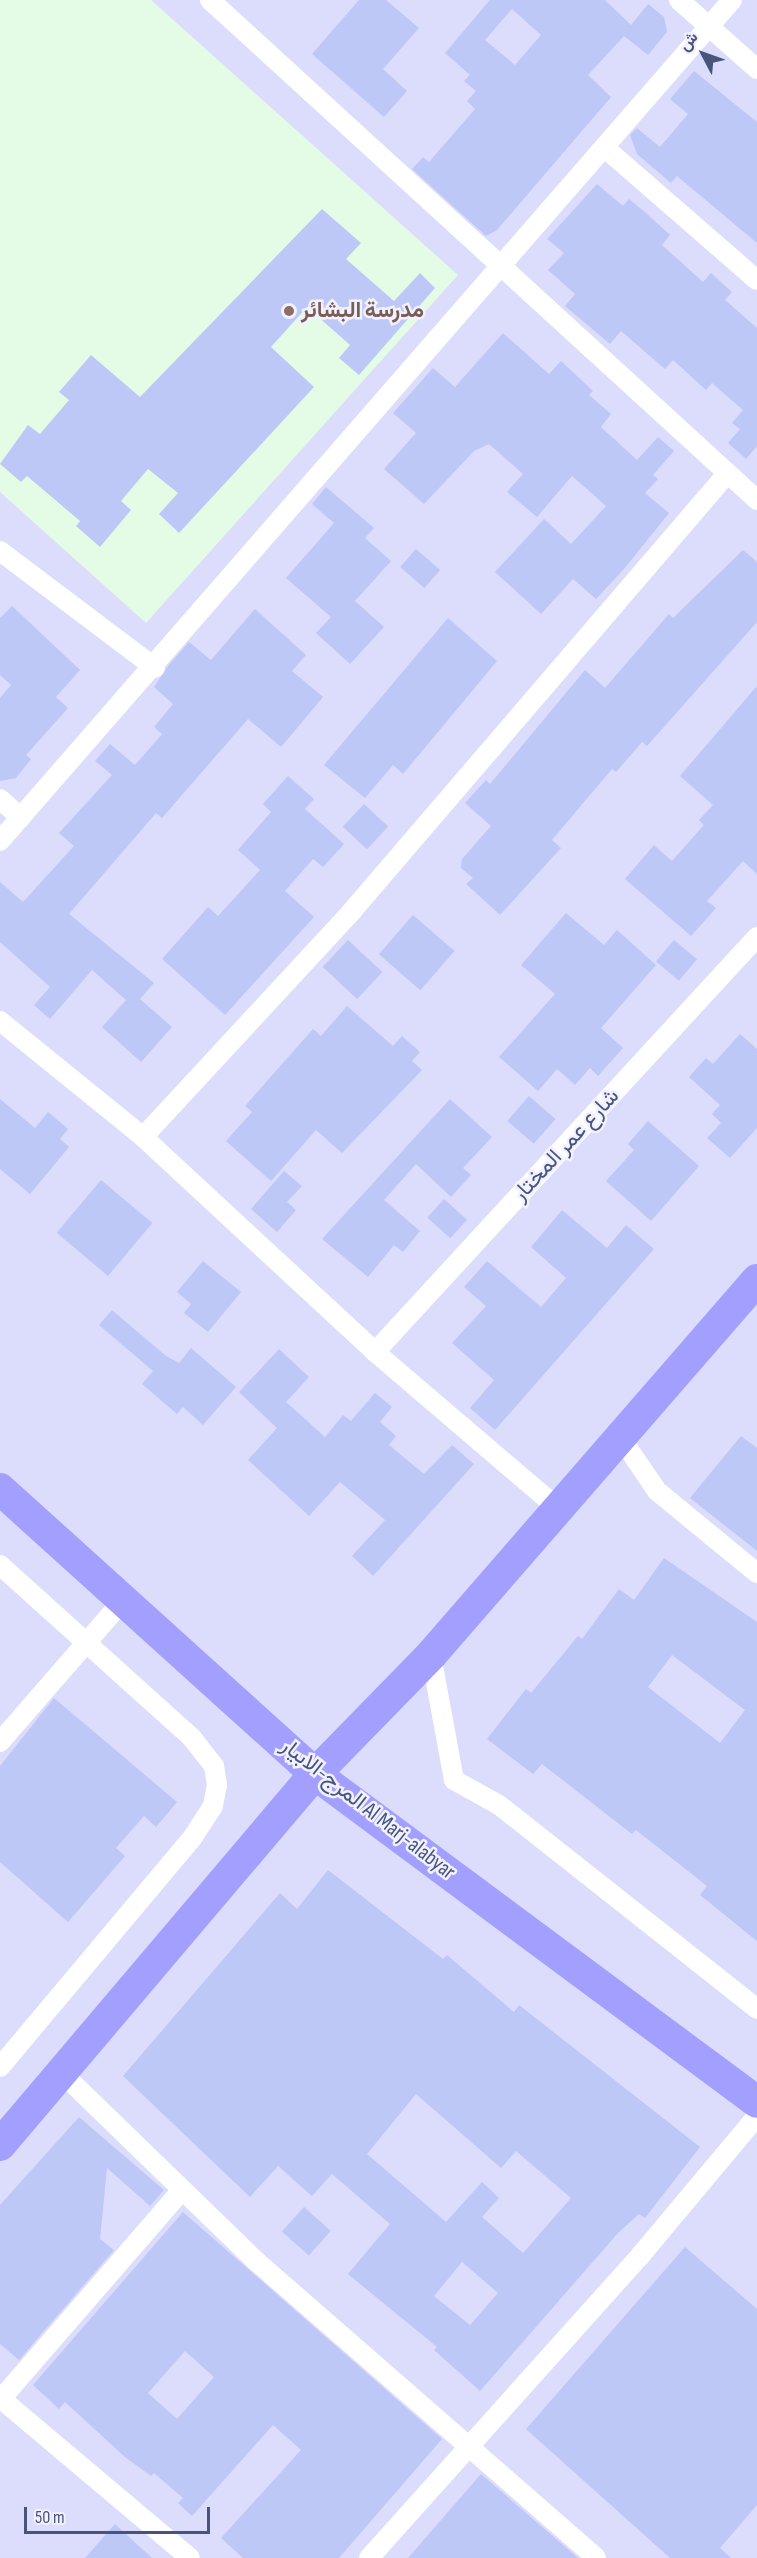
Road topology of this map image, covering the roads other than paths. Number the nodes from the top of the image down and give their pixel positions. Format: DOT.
graph roads {
  1 [pos="210,0"];
  2 [pos="679,0"];
  3 [pos="732,0"];
  4 [pos="709,28"];
  5 [pos="757,69"];
  6 [pos="605,148"];
  7 [pos="500,268"];
  8 [pos="757,280"];
  9 [pos="726,475"];
  10 [pos="757,500"];
  11 [pos="0,551"];
  12 [pos="155,668"];
  13 [pos="0,799"];
  14 [pos="21,818"];
  15 [pos="0,841"];
  16 [pos="757,937"];
  17 [pos="0,1021"];
  18 [pos="143,1137"];
  19 [pos="757,1280"];
  20 [pos="375,1352"];
  21 [pos="621,1438"];
  22 [pos="0,1489"];
  23 [pos="555,1506"];
  24 [pos="0,1565"];
  25 [pos="757,1573"];
  26 [pos="125,1598"];
  27 [pos="87,1645"];
  28 [pos="431,1655"];
  29 [pos="0,1742"];
  30 [pos="315,1774"];
  31 [pos="757,2009"];
  32 [pos="0,2067"];
  33 [pos="63,2074"];
  34 [pos="757,2102"];
  35 [pos="757,2116"];
  36 [pos="0,2145"];
  37 [pos="180,2192"];
  38 [pos="1,2399"];
  39 [pos="467,2445"];
  40 [pos="190,2558"];
  41 [pos="369,2558"];
  42 [pos="596,2558"];
  1 -- 7 [label="street"];
  2 -- 4 [label="street"];
  3 -- 4 [label="street"];
  4 -- 5 [label="street"];
  4 -- 6 [label="street"];
  6 -- 7 [label="street"];
  6 -- 8 [label="street"];
  7 -- 9 [label="street"];
  7 -- 12 [label="street"];
  9 -- 10 [label="street"];
  9 -- 18 [label="street"];
  11 -- 12 [label="street"];
  12 -- 14 [label="street"];
  13 -- 14 [label="street"];
  14 -- 15 [label="street"];
  16 -- 20 [label="street, شارع عمر المختار"];
  17 -- 18 [label="street"];
  18 -- 20 [label="street"];
  19 -- 21 [label="main road"];
  20 -- 23 [label="street"];
  21 -- 23 [label="main road"];
  21 -- 25 [label="street"];
  22 -- 26 [label="main road, المرج-الابيار Al Marj-alabyar"];
  23 -- 28 [label="main road"];
  24 -- 27 [label="street"];
  26 -- 27 [label="street"];
  26 -- 30 [label="main road, المرج-الابيار Al Marj-alabyar"];
  27 -- 29 [label="street"];
  27 -- 32 [label="street"];
  28 -- 30 [label="main road"];
  28 -- 31 [label="street"];
  30 -- 33 [label="main road"];
  30 -- 34 [label="main road, المرج-الابيار Al Marj-alabyar"];
  33 -- 36 [label="main road"];
  33 -- 37 [label="street"];
  35 -- 39 [label="street"];
  37 -- 38 [label="street"];
  37 -- 39 [label="street"];
  38 -- 40 [label="street"];
  39 -- 41 [label="street"];
  39 -- 42 [label="street"];
}
